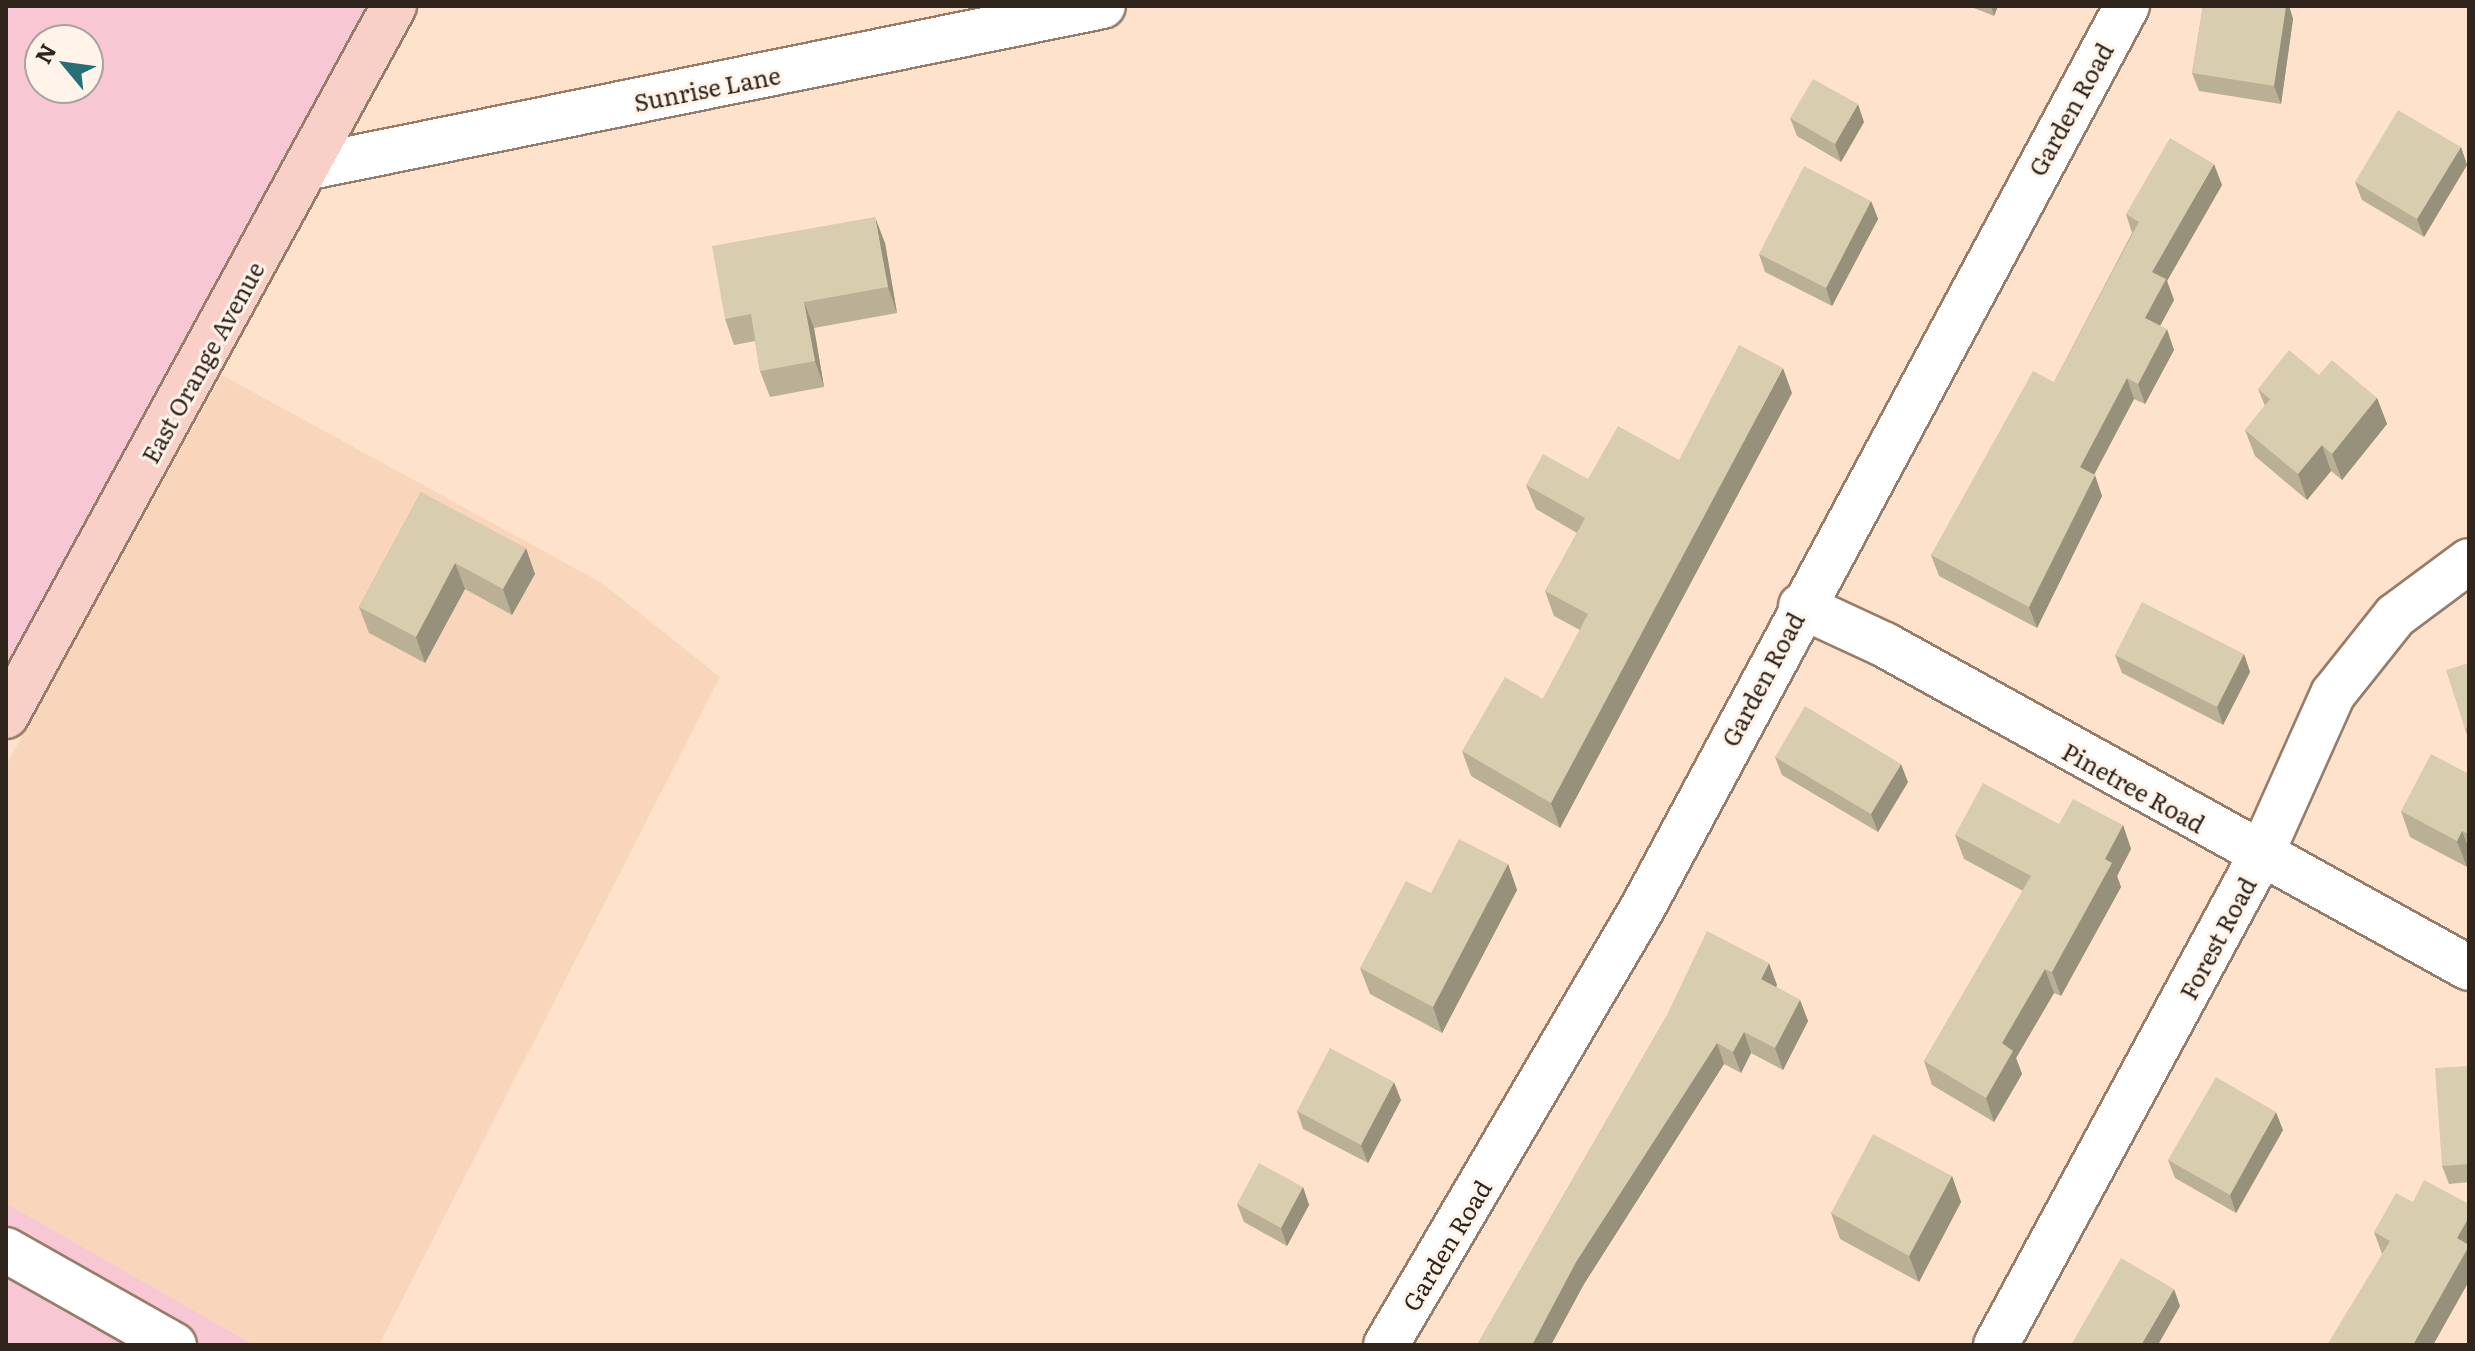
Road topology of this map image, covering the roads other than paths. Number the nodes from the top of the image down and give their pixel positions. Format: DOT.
graph roads {
  1 [pos="394,6"];
  2 [pos="1103,6"];
  3 [pos="2127,6"];
  4 [pos="310,167"];
  5 [pos="2469,561"];
  6 [pos="1801,606"];
  7 [pos="6,716"];
  8 [pos="2260,857"];
  9 [pos="2469,968"];
  10 [pos="6,1250"];
  11 [pos="174,1345"];
  12 [pos="1386,1345"];
  13 [pos="1996,1345"];
  1 -- 4 [label="main road, East Orange Avenue"];
  2 -- 4 [label="street, Sunrise Lane"];
  3 -- 6 [label="street, Garden Road"];
  4 -- 7 [label="main road, East Orange Avenue"];
  5 -- 8 [label="street, Forest Road"];
  6 -- 8 [label="street, Pinetree Road"];
  6 -- 12 [label="street, Garden Road"];
  8 -- 9 [label="street, Pinetree Road"];
  8 -- 13 [label="street, Forest Road"];
  10 -- 11 [label="street"];
}
